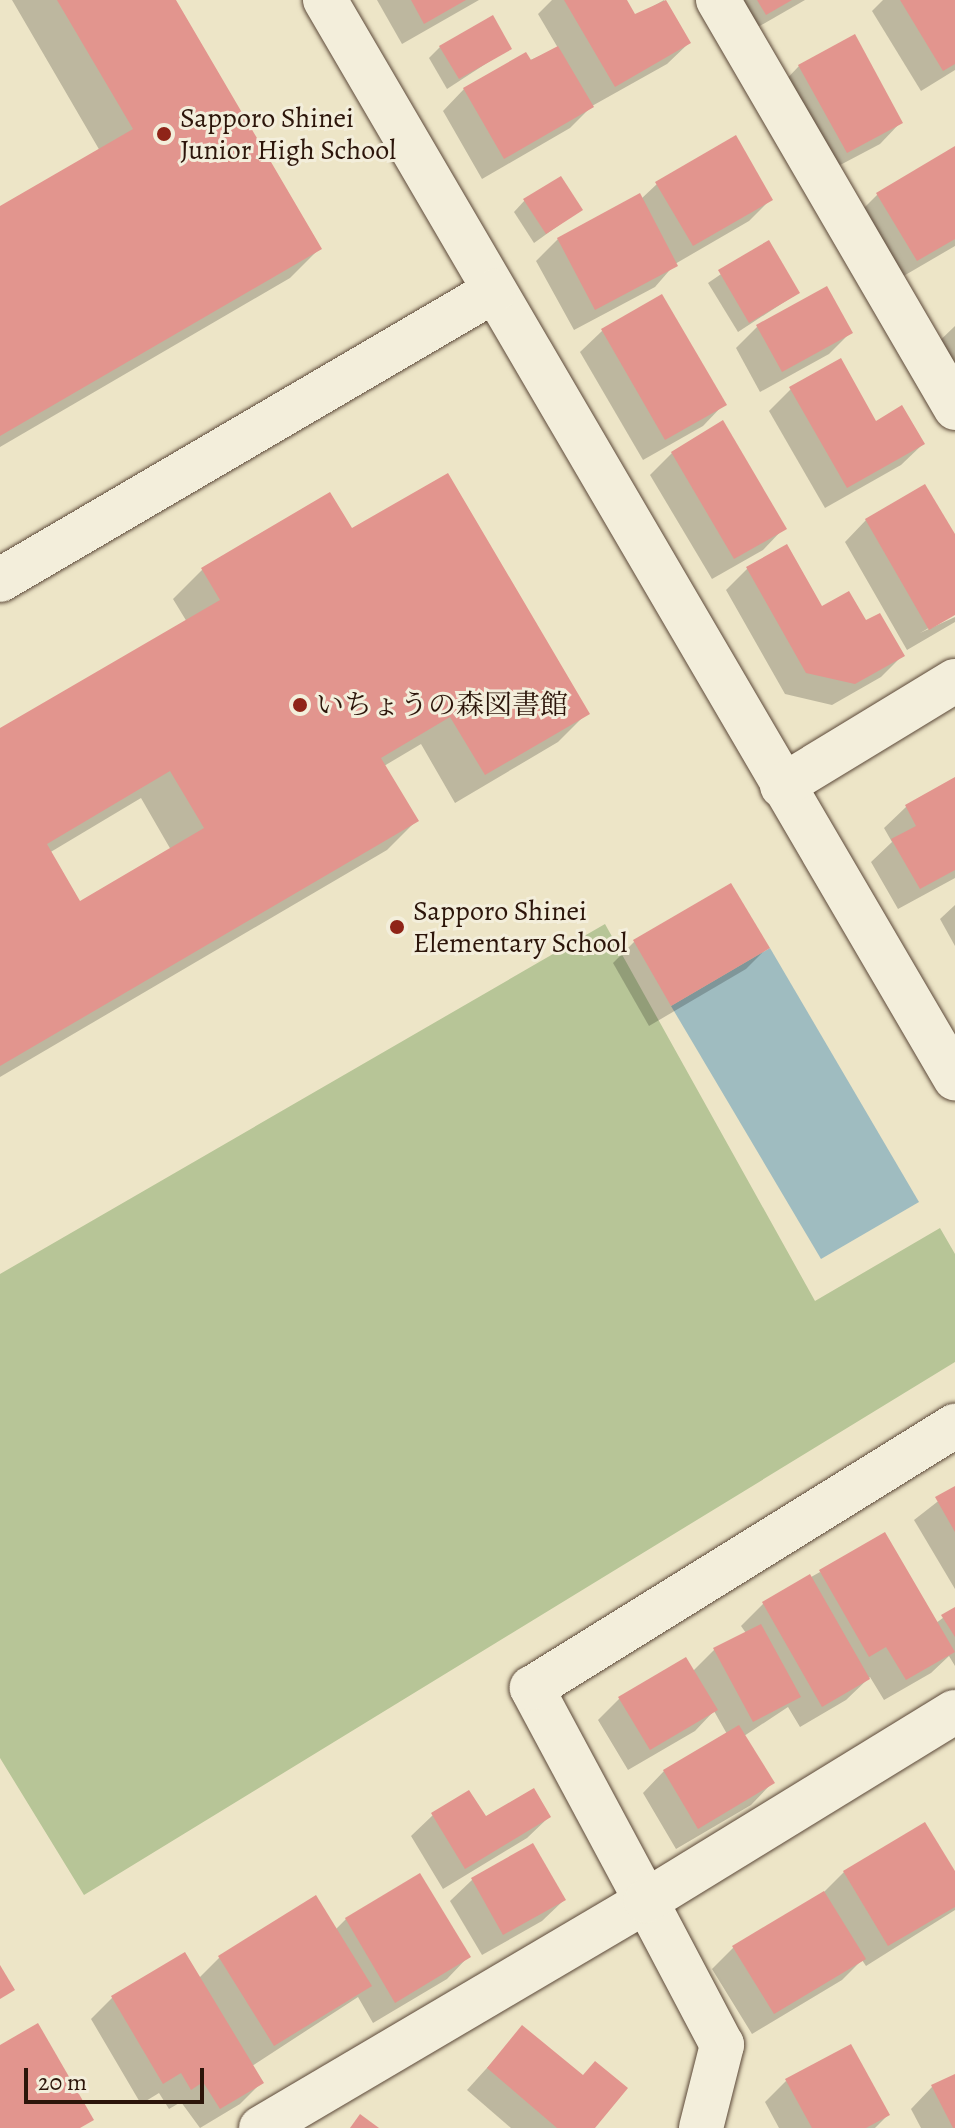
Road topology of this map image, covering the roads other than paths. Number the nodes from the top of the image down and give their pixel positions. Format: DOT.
graph roads {
  1 [pos="325,0"];
  2 [pos="718,0"];
  3 [pos="494,291"];
  4 [pos="955,408"];
  5 [pos="0,580"];
  6 [pos="955,681"];
  7 [pos="782,786"];
  8 [pos="954,1072"];
  9 [pos="955,1426"];
  10 [pos="955,1712"];
  11 [pos="646,1901"];
  12 [pos="261,2128"];
  13 [pos="701,2128"];
  1 -- 3 [label="street"];
  2 -- 4 [label="street"];
  3 -- 5 [label="street"];
  3 -- 7 [label="street"];
  6 -- 7 [label="street"];
  7 -- 8 [label="street"];
  9 -- 11 [label="street"];
  10 -- 11 [label="street"];
  11 -- 12 [label="street"];
  11 -- 13 [label="street"];
}
